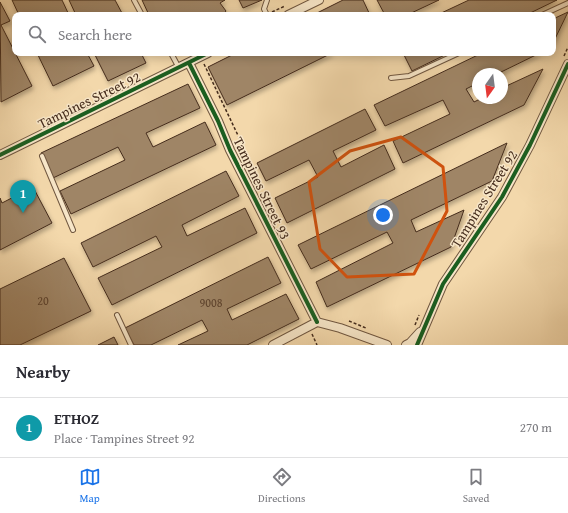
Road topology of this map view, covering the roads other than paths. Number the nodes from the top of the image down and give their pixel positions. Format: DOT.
graph roads {
  1 [pos="134,0"];
  2 [pos="267,0"];
  3 [pos="319,0"];
  4 [pos="568,3"];
  5 [pos="140,12"];
  6 [pos="266,12"];
  7 [pos="294,12"];
  8 [pos="548,12"];
  9 [pos="172,56"];
  10 [pos="202,56"];
  11 [pos="452,56"];
  12 [pos="188,63"];
  13 [pos="565,63"];
  14 [pos="179,68"];
  15 [pos="391,78"];
  16 [pos="0,156"];
  17 [pos="42,156"];
  18 [pos="73,230"];
  19 [pos="117,315"];
  20 [pos="313,324"];
  21 [pos="424,327"];
  22 [pos="358,335"];
  23 [pos="131,345"];
  24 [pos="273,345"];
  25 [pos="372,345"];
  26 [pos="387,345"];
  27 [pos="406,345"];
  28 [pos="417,345"];
  1 -- 5 [label="lane"];
  2 -- 6 [label="lane"];
  3 -- 7 [label="street"];
  4 -- 8 [label="lane"];
  9 -- 14 [label="lane"];
  10 -- 12 [label="street, Tampines Street 92"];
  11 -- 15 [label="lane"];
  12 -- 14 [label="street, Tampines Street 92"];
  12 -- 20 [label="street, Tampines Street 93"];
  13 -- 21 [label="street, Tampines Street 92"];
  14 -- 16 [label="street, Tampines Street 92"];
  17 -- 18 [label="lane"];
  19 -- 23 [label="lane"];
  20 -- 22 [label="street"];
  20 -- 24 [label="street"];
  21 -- 27 [label="street, Tampines Street 92"];
  21 -- 28 [label="street, Tampines Street 92"];
  22 -- 25 [label="street"];
  22 -- 26 [label="street"];
}
